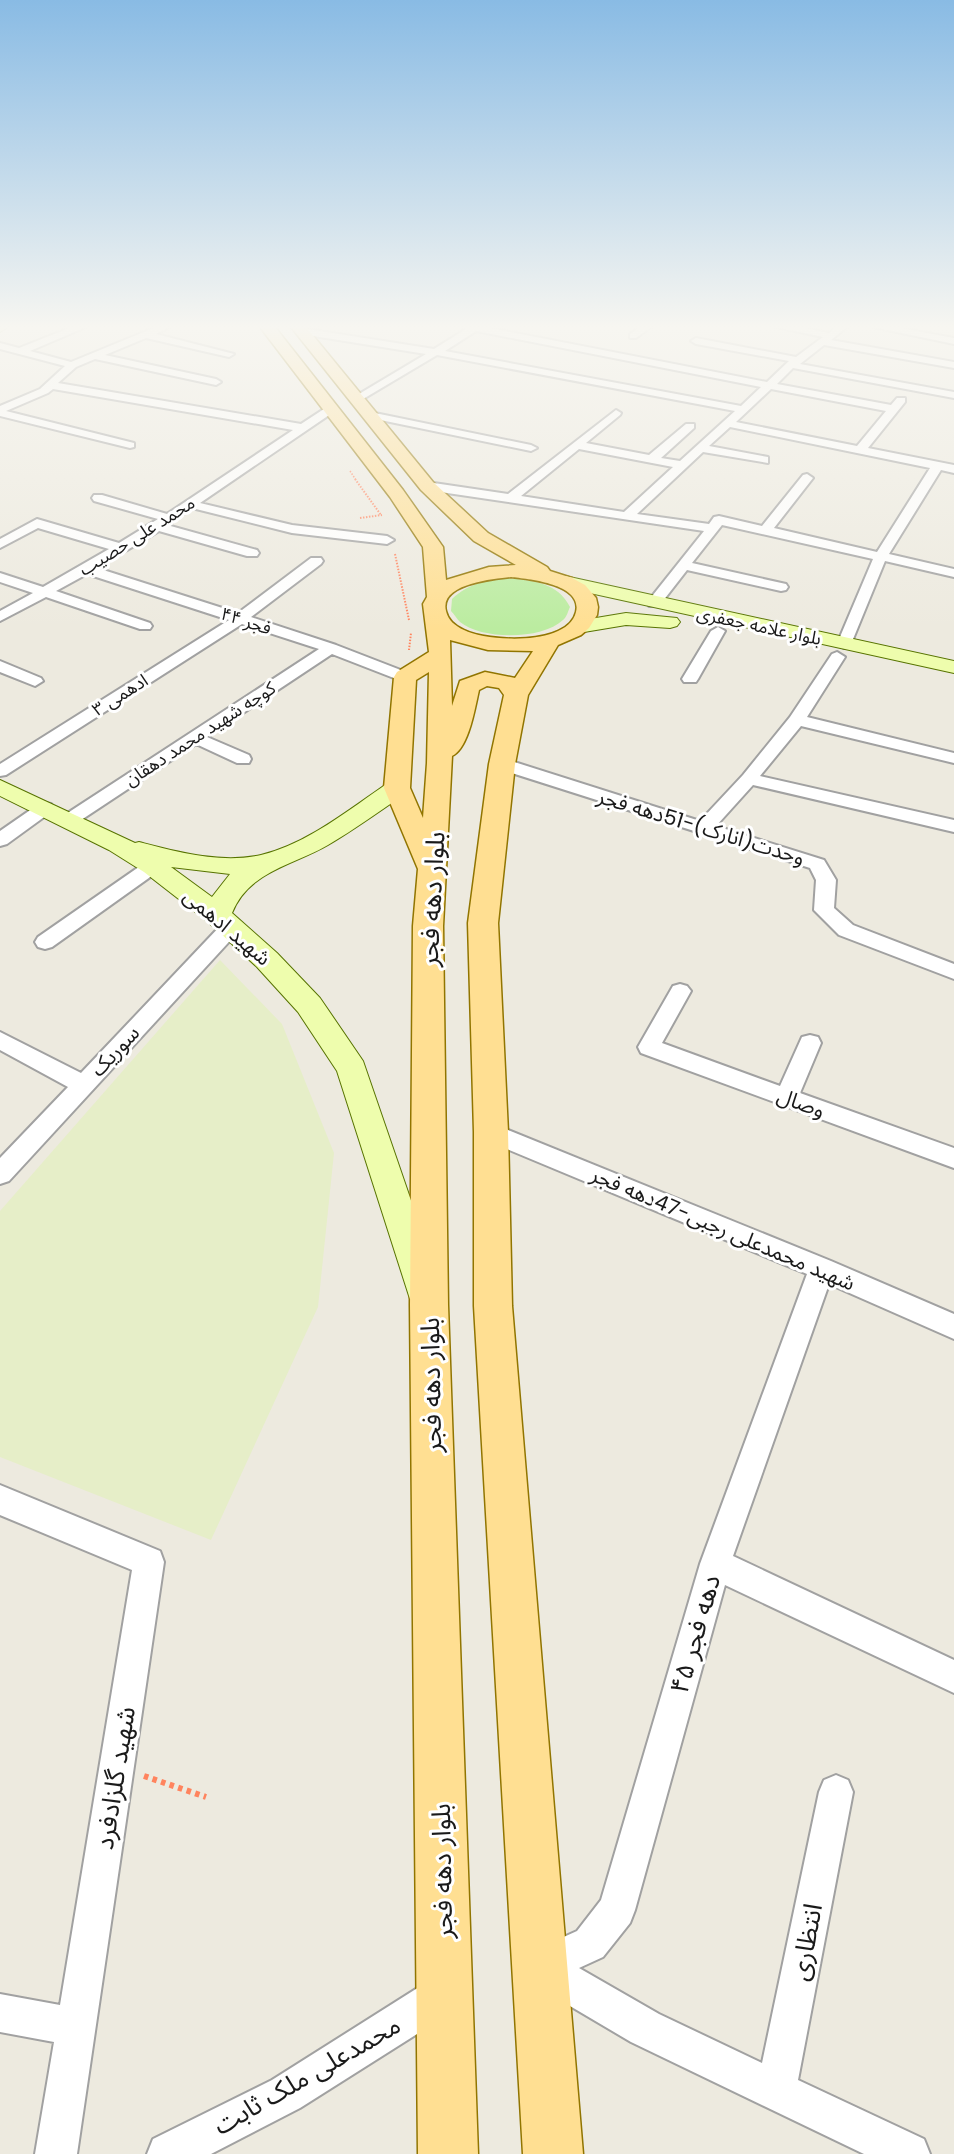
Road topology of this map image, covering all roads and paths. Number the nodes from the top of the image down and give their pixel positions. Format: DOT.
graph roads {
  1 [pos="65,428"];
  2 [pos="303,428"];
  3 [pos="345,428"];
  4 [pos="380,428"];
  5 [pos="431,428"];
  6 [pos="598,428"];
  7 [pos="688,428"];
  8 [pos="721,428"];
  9 [pos="748,428"];
  10 [pos="878,428"];
  11 [pos="130,444"];
  12 [pos="577,445"];
  13 [pos="531,448"];
  14 [pos="699,448"];
  15 [pos="860,450"];
  16 [pos="652,459"];
  17 [pos="764,460"];
  18 [pos="681,465"];
  19 [pos="938,465"];
  20 [pos="954,469"];
  21 [pos="807,478"];
  22 [pos="427,486"];
  23 [pos="99,498"];
  24 [pos="511,498"];
  25 [pos="189,504"];
  26 [pos="370,516"];
  27 [pos="627,516"];
  28 [pos="162,522"];
  29 [pos="711,528"];
  30 [pos="765,531"];
  31 [pos="481,537"];
  32 [pos="387,540"];
  33 [pos="0,544"];
  34 [pos="433,547"];
  35 [pos="120,548"];
  36 [pos="252,554"];
  37 [pos="880,557"];
  38 [pos="316,561"];
  39 [pos="682,566"];
  40 [pos="86,569"];
  41 [pos="954,573"];
  42 [pos="0,577"];
  43 [pos="557,579"];
  44 [pos="781,587"];
  45 [pos="44,592"];
  46 [pos="654,603"];
  47 [pos="0,617"];
  48 [pos="240,619"];
  49 [pos="427,625"];
  50 [pos="145,626"];
  51 [pos="718,631"];
  52 [pos="564,634"];
  53 [pos="331,648"];
  54 [pos="840,651"];
  55 [pos="0,666"];
  56 [pos="954,667"];
  57 [pos="405,677"];
  58 [pos="690,679"];
  59 [pos="35,681"];
  60 [pos="954,682"];
  61 [pos="516,695"];
  62 [pos="797,720"];
  63 [pos="193,737"];
  64 [pos="954,758"];
  65 [pos="243,759"];
  66 [pos="440,763"];
  67 [pos="502,764"];
  68 [pos="0,771"];
  69 [pos="749,780"];
  70 [pos="0,787"];
  71 [pos="397,788"];
  72 [pos="45,808"];
  73 [pos="69,820"];
  74 [pos="954,826"];
  75 [pos="703,829"];
  76 [pos="0,840"];
  77 [pos="118,844"];
  78 [pos="265,862"];
  79 [pos="153,866"];
  80 [pos="432,870"];
  81 [pos="224,921"];
  82 [pos="45,942"];
  83 [pos="954,972"];
  84 [pos="680,991"];
  85 [pos="0,1040"];
  86 [pos="810,1043"];
  87 [pos="83,1085"];
  88 [pos="786,1098"];
  89 [pos="491,1132"];
  90 [pos="954,1158"];
  91 [pos="0,1174"];
  92 [pos="822,1269"];
  93 [pos="429,1305"];
  94 [pos="954,1327"];
  95 [pos="0,1500"];
  96 [pos="715,1564"];
  97 [pos="954,1677"];
  98 [pos="117,1767"];
  99 [pos="836,1792"];
  100 [pos="206,1797"];
  101 [pos="539,1967"];
  102 [pos="445,1993"];
  103 [pos="0,2013"];
  104 [pos="76,2027"];
  105 [pos="776,2091"];
  106 [pos="56,2154"];
  107 [pos="168,2154"];
  108 [pos="448,2154"];
  109 [pos="553,2154"];
  110 [pos="909,2154"];
  1 -- 11 [label="street"];
  2 -- 25 [label="street, محمد علی حصیب"];
  3 -- 34 [label="main road"];
  4 -- 22 [label="main road"];
  5 -- 13 [label="street"];
  6 -- 12 [label="street"];
  7 -- 16 [label="street"];
  8 -- 14 [label="street"];
  9 -- 15 [label="street"];
  10 -- 15 [label="street"];
  12 -- 16 [label="street"];
  12 -- 24 [label="street"];
  14 -- 17 [label="street"];
  14 -- 18 [label="street"];
  15 -- 19 [label="street"];
  16 -- 18 [label="street"];
  18 -- 27 [label="street"];
  19 -- 20 [label="street"];
  19 -- 37 [label="street"];
  21 -- 30 [label="street"];
  22 -- 24 [label="street"];
  22 -- 31 [label="main road"];
  23 -- 28 [label="street"];
  24 -- 27 [label="street"];
  25 -- 28 [label="street, محمد علی حصیب"];
  25 -- 32 [label="street"];
  26 -- 32 [label="path"];
  27 -- 29 [label="street"];
  28 -- 35 [label="street, محمد علی حصیب"];
  28 -- 36 [label="street"];
  29 -- 30 [label="street"];
  29 -- 39 [label="street"];
  30 -- 37 [label="street"];
  31 -- 34 [label="main road"];
  31 -- 43 [label="main road"];
  32 -- 49 [label="path"];
  33 -- 35 [label="street"];
  34 -- 49 [label="main road, بلوار دهه فجر"];
  35 -- 40 [label="street, محمد علی حصیب"];
  37 -- 41 [label="street"];
  37 -- 54 [label="street"];
  38 -- 48 [label="street, ادهمی ۳"];
  39 -- 44 [label="street"];
  39 -- 46 [label="street"];
  40 -- 45 [label="street, محمد علی حصیب"];
  40 -- 48 [label="street, فجر ۴۴"];
  42 -- 45 [label="street"];
  43 -- 46 [label="street, بلوار علامه جعفری"];
  43 -- 49 [label="main road"];
  43 -- 52 [label="main road"];
  45 -- 47 [label="street, محمد علی حصیب"];
  45 -- 50 [label="street"];
  46 -- 54 [label="street, بلوار علامه جعفری"];
  48 -- 53 [label="street, فجر ۴۴"];
  48 -- 68 [label="street, ادهمی ۳"];
  49 -- 52 [label="main road"];
  49 -- 57 [label="main road"];
  49 -- 57 [label="path"];
  49 -- 66 [label="main road, بلوار دهه فجر"];
  51 -- 52 [label="street, بلوار علامه جعفری"];
  51 -- 54 [label="street, بلوار علامه جعفری"];
  51 -- 58 [label="street"];
  52 -- 61 [label="main road"];
  53 -- 57 [label="street, فجر ۴۴"];
  53 -- 63 [label="street, کوچه شهید محمد دهقان"];
  54 -- 56 [label="street, بلوار علامه جعفری"];
  54 -- 60 [label="street, بلوار علامه جعفری"];
  54 -- 62 [label="street"];
  55 -- 59 [label="street"];
  57 -- 71 [label="main road"];
  61 -- 66 [label="main road"];
  61 -- 67 [label="main road"];
  62 -- 64 [label="street"];
  62 -- 69 [label="street"];
  63 -- 65 [label="street"];
  63 -- 73 [label="street, کوچه شهید محمد دهقان"];
  66 -- 80 [label="main road, بلوار دهه فجر"];
  67 -- 75 [label="street, وحدت(انارک)-51دهه فجر"];
  67 -- 89 [label="main road"];
  69 -- 74 [label="street"];
  69 -- 75 [label="street"];
  70 -- 72 [label="street"];
  71 -- 78 [label="street, شهید ادهمی"];
  71 -- 80 [label="main road"];
  72 -- 73 [label="street"];
  72 -- 76 [label="street"];
  73 -- 77 [label="street"];
  75 -- 83 [label="street, وحدت(انارک)-51دهه فجر"];
  77 -- 78 [label="street, شهید ادهمی"];
  77 -- 79 [label="street, شهید ادهمی"];
  78 -- 81 [label="street"];
  79 -- 81 [label="street, شهید ادهمی"];
  79 -- 82 [label="street"];
  80 -- 93 [label="main road, بلوار دهه فجر"];
  81 -- 87 [label="street, سوریک"];
  81 -- 93 [label="street, شهید ادهمی"];
  84 -- 88 [label="street, وصال"];
  85 -- 87 [label="street"];
  86 -- 88 [label="street"];
  87 -- 91 [label="street, سوریک"];
  88 -- 90 [label="street, وصال"];
  89 -- 92 [label="street, شهید محمدعلی رجبی-47دهه فجر"];
  89 -- 101 [label="main road"];
  92 -- 94 [label="street, شهید محمدعلی رجبی-47دهه فجر"];
  92 -- 96 [label="street, دهه فجر ۴۵"];
  93 -- 102 [label="main road, بلوار دهه فجر"];
  95 -- 98 [label="street, شهید گلزادفرد"];
  96 -- 97 [label="street"];
  96 -- 101 [label="street, دهه فجر ۴۵"];
  98 -- 100 [label="path"];
  98 -- 104 [label="street, شهید گلزادفرد"];
  99 -- 105 [label="street, انتظاری"];
  101 -- 105 [label="street"];
  101 -- 109 [label="main road"];
  102 -- 107 [label="street, محمدعلی ملک ثابت"];
  102 -- 108 [label="main road, بلوار دهه فجر"];
  103 -- 104 [label="street"];
  104 -- 106 [label="street, شهید گلزادفرد"];
  105 -- 110 [label="street"];
}
